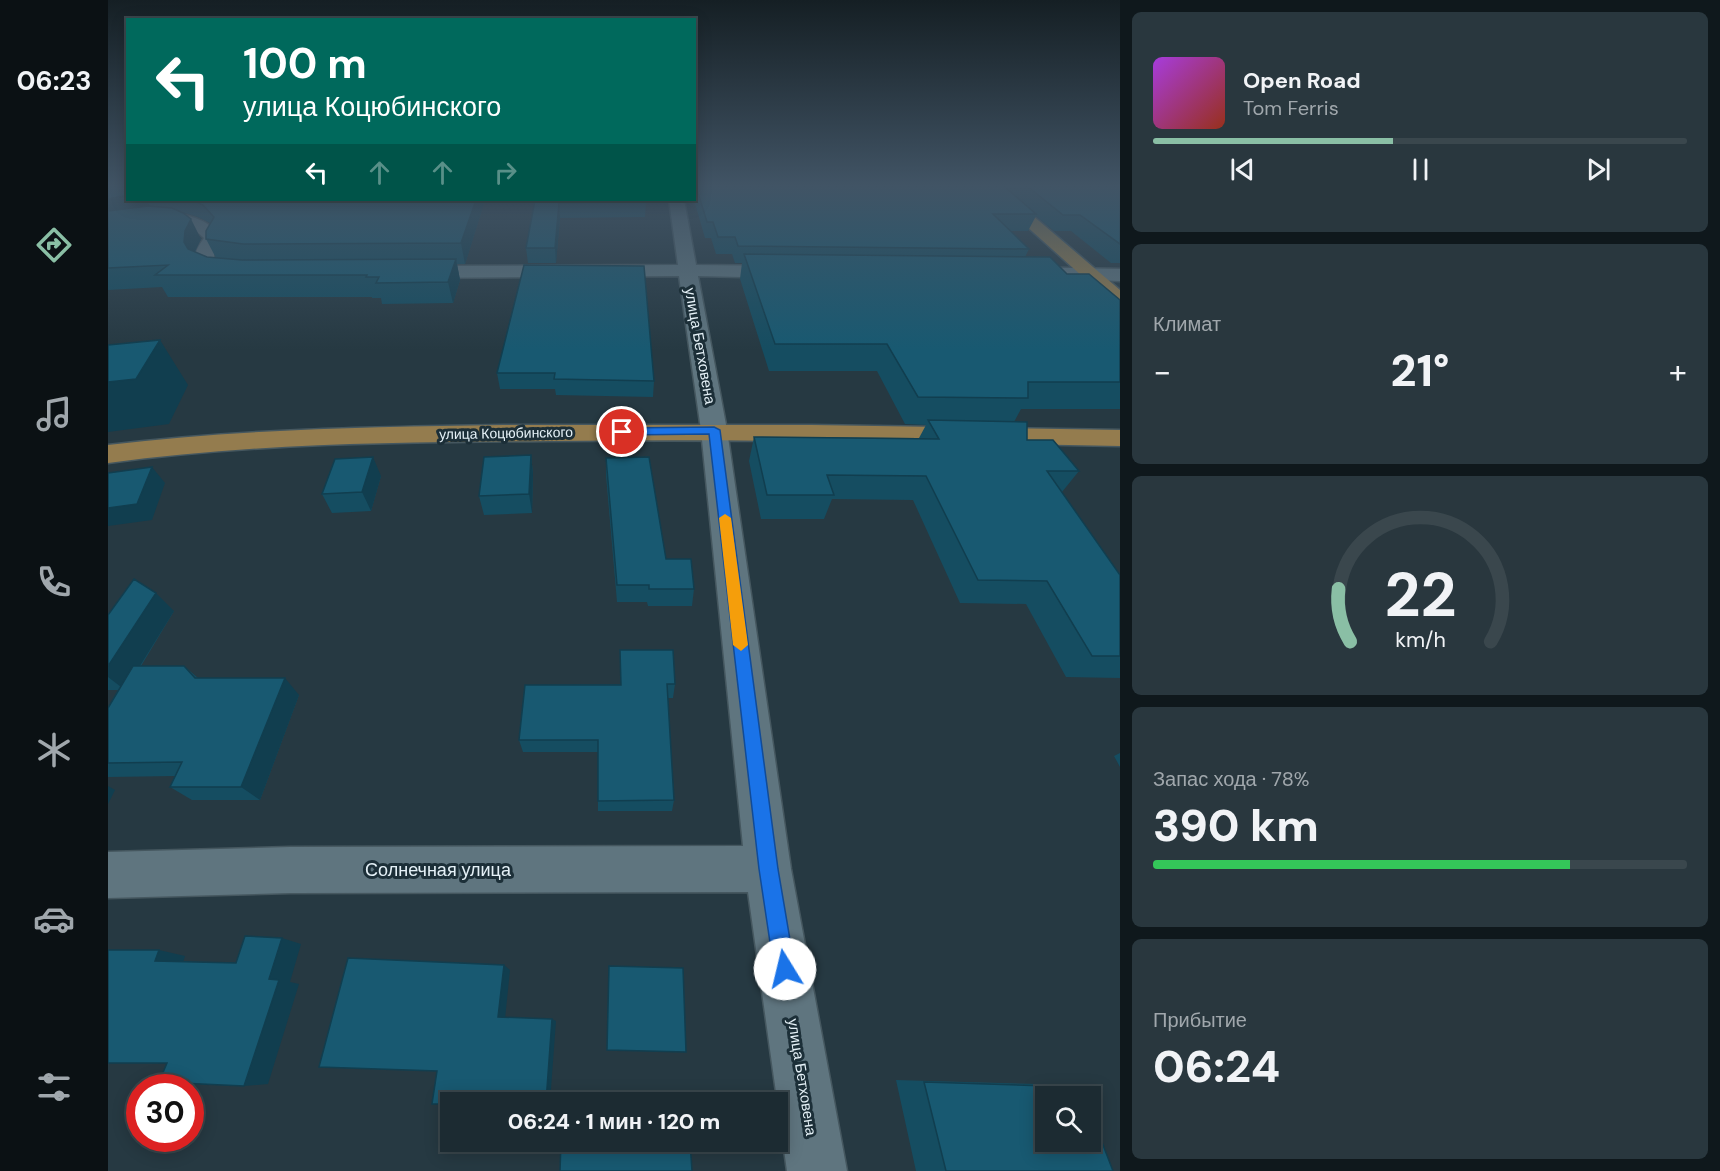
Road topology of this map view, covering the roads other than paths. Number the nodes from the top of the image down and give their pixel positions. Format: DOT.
graph roads {
  1 [pos="211,241"];
  2 [pos="682,241"];
  3 [pos="1052,241"];
  4 [pos="687,270"];
  5 [pos="393,272"];
  6 [pos="801,272"];
  7 [pos="264,273"];
  8 [pos="1006,273"];
  9 [pos="1091,275"];
  10 [pos="1120,275"];
  11 [pos="1120,300"];
  12 [pos="714,430"];
  13 [pos="1120,438"];
  14 [pos="108,454"];
  15 [pos="768,869"];
  16 [pos="108,874"];
  17 [pos="817,1171"];
  1 -- 7 [label="street"];
  2 -- 4 [label="street, улица Бетховена"];
  3 -- 9 [label="main road"];
  4 -- 5 [label="street"];
  4 -- 6 [label="street"];
  4 -- 12 [label="street, улица Бетховена"];
  8 -- 9 [label="street"];
  9 -- 10 [label="street"];
  9 -- 11 [label="main road"];
  12 -- 13 [label="main road, улица Коцюбинского"];
  12 -- 14 [label="main road, улица Коцюбинского"];
  12 -- 15 [label="street, улица Бетховена"];
  15 -- 16 [label="street, Солнечная улица"];
  15 -- 17 [label="street, улица Бетховена"];
}
